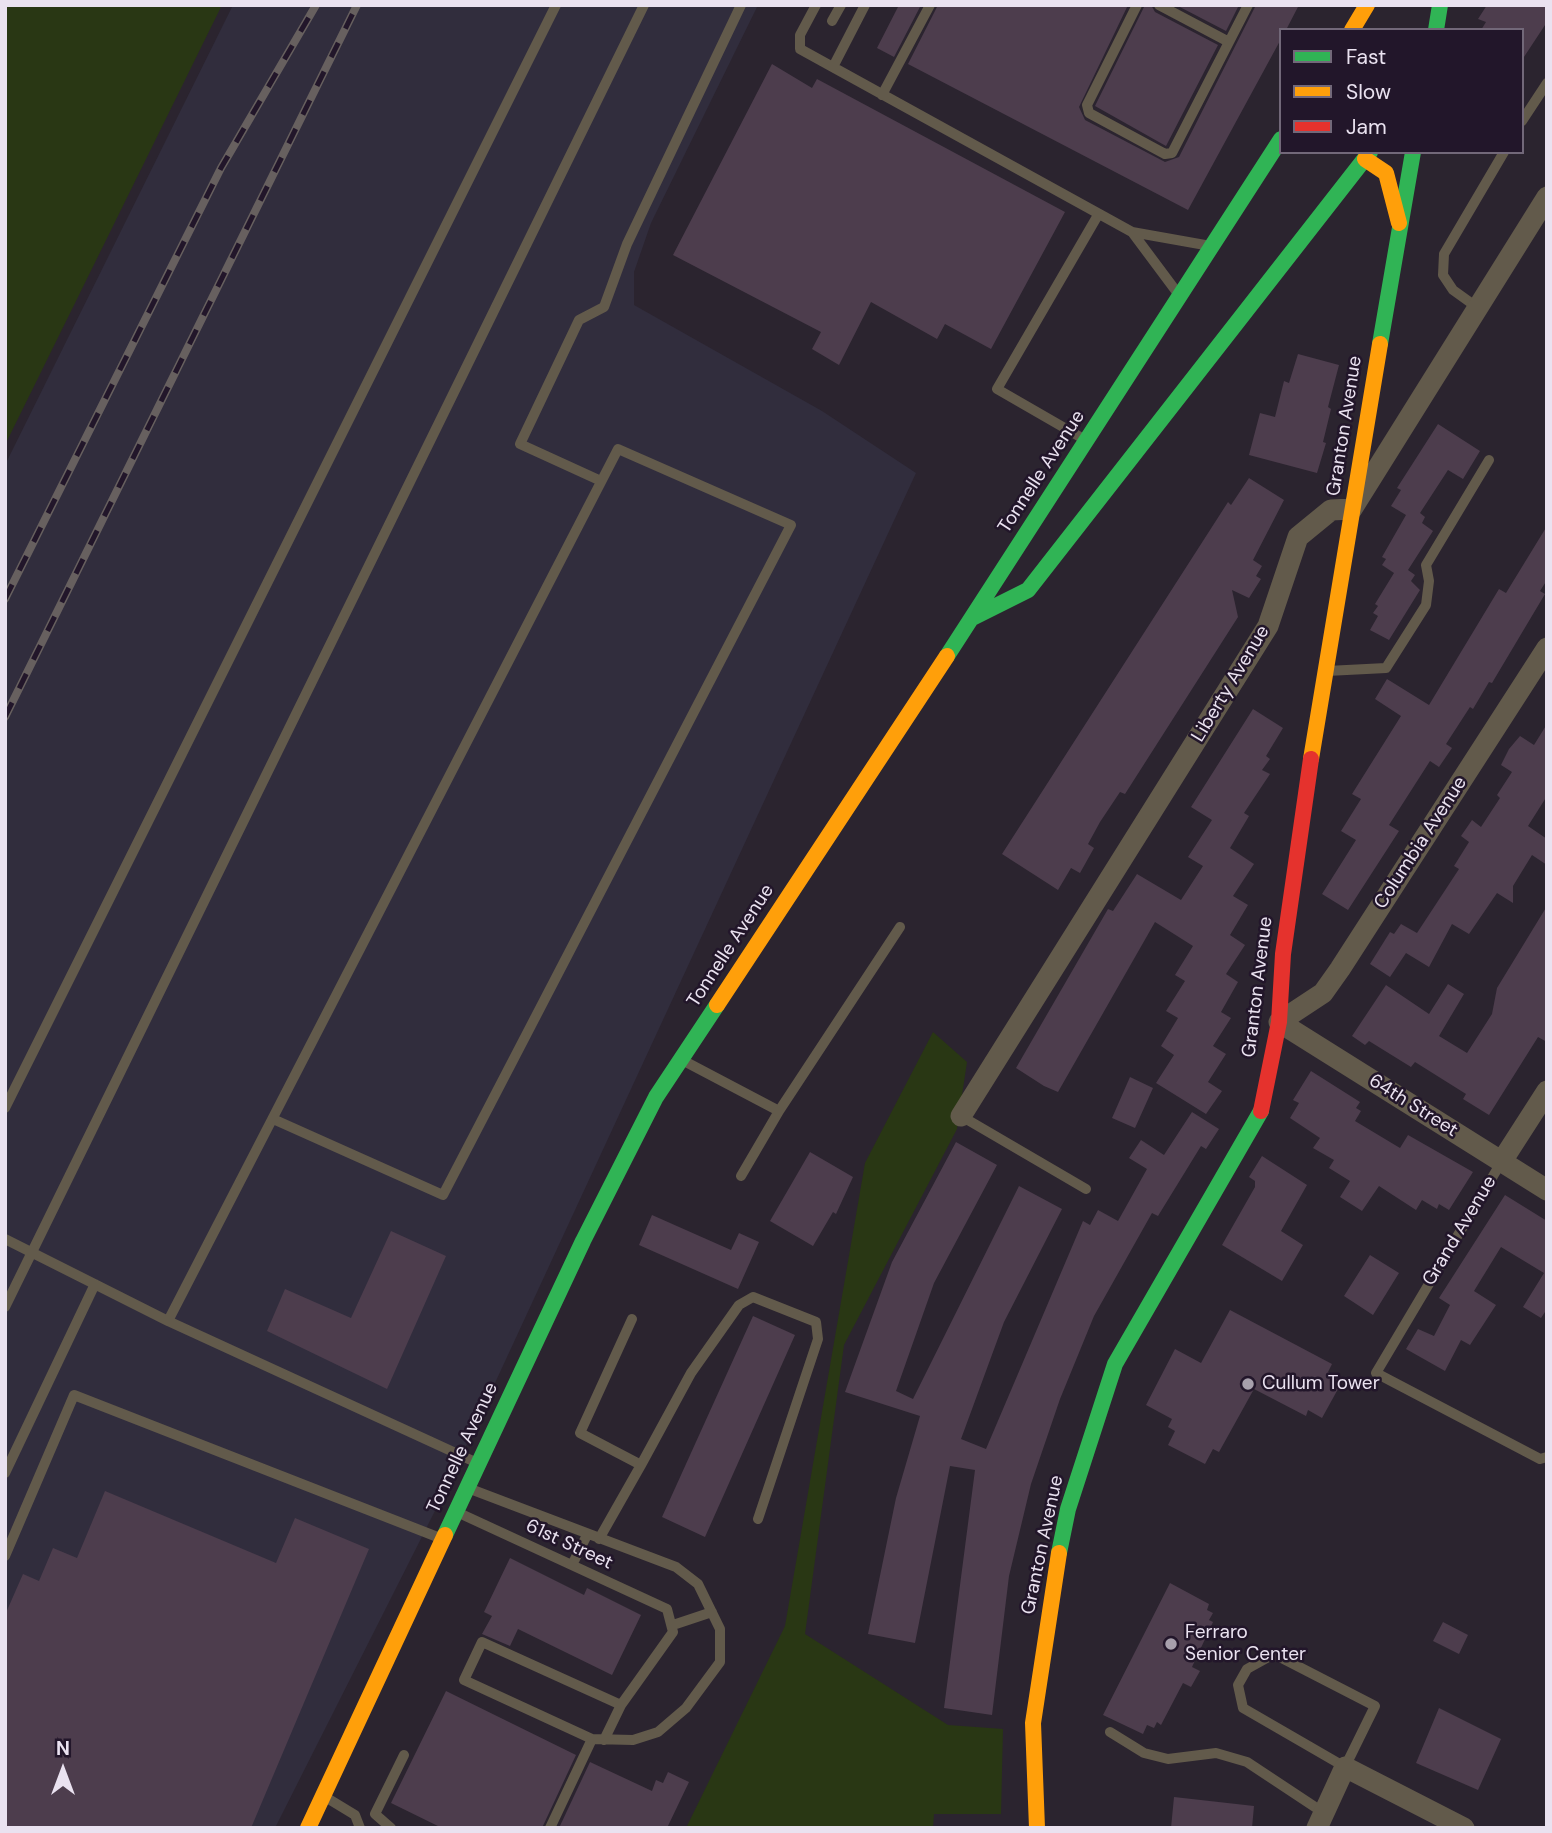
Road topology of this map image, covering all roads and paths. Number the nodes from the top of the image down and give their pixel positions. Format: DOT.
graph roads {
  1 [pos="556,5"];
  2 [pos="644,5"];
  3 [pos="741,5"];
  4 [pos="816,5"];
  5 [pos="841,5"];
  6 [pos="865,5"];
  7 [pos="930,5"];
  8 [pos="1138,5"];
  9 [pos="1159,5"];
  10 [pos="1248,5"];
  11 [pos="1367,5"];
  12 [pos="1440,5"];
  13 [pos="832,21"];
  14 [pos="1353,28"];
  15 [pos="1436,28"];
  16 [pos="1229,41"];
  17 [pos="833,67"];
  18 [pos="1547,83"];
  19 [pos="882,95"];
  20 [pos="1524,118"];
  21 [pos="1279,142"];
  22 [pos="1413,154"];
  23 [pos="1503,154"];
  24 [pos="1368,156"];
  25 [pos="1547,197"];
  26 [pos="1098,215"];
  27 [pos="1399,223"];
  28 [pos="1132,232"];
  29 [pos="1212,246"];
  30 [pos="1180,295"];
  31 [pos="1478,308"];
  32 [pos="1088,441"];
  33 [pos="1489,460"];
  34 [pos="601,481"];
  35 [pos="1352,509"];
  36 [pos="972,618"];
  37 [pos="1547,648"];
  38 [pos="1324,671"];
  39 [pos="900,928"];
  40 [pos="1279,1022"];
  41 [pos="682,1059"];
  42 [pos="1547,1091"];
  43 [pos="5,1108"];
  44 [pos="779,1111"];
  45 [pos="961,1116"];
  46 [pos="273,1119"];
  47 [pos="1502,1161"];
  48 [pos="741,1176"];
  49 [pos="1086,1189"];
  50 [pos="1547,1190"];
  51 [pos="5,1239"];
  52 [pos="32,1252"];
  53 [pos="95,1284"];
  54 [pos="5,1307"];
  55 [pos="632,1319"];
  56 [pos="168,1321"];
  57 [pos="1547,1457"];
  58 [pos="479,1463"];
  59 [pos="641,1465"];
  60 [pos="5,1473"];
  61 [pos="468,1487"];
  62 [pos="456,1511"];
  63 [pos="758,1519"];
  64 [pos="587,1535"];
  65 [pos="599,1539"];
  66 [pos="443,1540"];
  67 [pos="5,1556"];
  68 [pos="572,1565"];
  69 [pos="712,1612"];
  70 [pos="673,1625"];
  71 [pos="621,1705"];
  72 [pos="1110,1732"];
  73 [pos="598,1740"];
  74 [pos="404,1755"];
  75 [pos="1345,1767"];
  76 [pos="324,1795"];
  77 [pos="1320,1820"];
  78 [pos="309,1827"];
  79 [pos="360,1828"];
  80 [pos="391,1828"];
  81 [pos="550,1828"];
  82 [pos="1037,1828"];
  83 [pos="1464,1828"];
  1 -- 43 [label="lane"];
  2 -- 52 [label="lane"];
  3 -- 34 [label="lane"];
  4 -- 17 [label="lane"];
  5 -- 13 [label="lane"];
  6 -- 17 [label="lane"];
  7 -- 19 [label="lane"];
  8 -- 16 [label="lane"];
  9 -- 16 [label="lane"];
  10 -- 16 [label="lane"];
  11 -- 14 [label="main road"];
  12 -- 15 [label="main road"];
  17 -- 19 [label="lane"];
  18 -- 20 [label="lane"];
  19 -- 26 [label="lane"];
  21 -- 29 [label="main road, Tonnelle Avenue"];
  22 -- 27 [label="main road, Granton Avenue"];
  23 -- 31 [label="lane"];
  24 -- 27 [label="main road"];
  24 -- 36 [label="main road"];
  25 -- 31 [label="street"];
  26 -- 28 [label="lane"];
  26 -- 32 [label="lane"];
  27 -- 35 [label="main road, Granton Avenue"];
  28 -- 29 [label="lane"];
  28 -- 30 [label="lane"];
  29 -- 30 [label="main road, Tonnelle Avenue"];
  30 -- 32 [label="main road, Tonnelle Avenue"];
  31 -- 35 [label="street"];
  32 -- 36 [label="main road, Tonnelle Avenue"];
  33 -- 38 [label="lane"];
  34 -- 46 [label="lane"];
  34 -- 46 [label="lane"];
  35 -- 38 [label="main road, Granton Avenue"];
  35 -- 45 [label="street, Liberty Avenue"];
  36 -- 41 [label="main road, Tonnelle Avenue"];
  37 -- 40 [label="street, Columbia Avenue"];
  38 -- 40 [label="main road, Granton Avenue"];
  39 -- 44 [label="lane"];
  40 -- 47 [label="street, 64th Street"];
  40 -- 82 [label="main road, Granton Avenue"];
  41 -- 44 [label="lane"];
  41 -- 58 [label="main road, Tonnelle Avenue"];
  42 -- 47 [label="street, Grand Avenue"];
  44 -- 48 [label="lane"];
  45 -- 49 [label="lane"];
  46 -- 56 [label="lane"];
  47 -- 50 [label="street, 64th Street"];
  47 -- 57 [label="lane, Grand Avenue"];
  51 -- 52 [label="lane"];
  52 -- 53 [label="lane"];
  52 -- 54 [label="lane"];
  53 -- 56 [label="lane"];
  53 -- 60 [label="lane"];
  55 -- 59 [label="lane"];
  56 -- 58 [label="lane"];
  58 -- 61 [label="main road, Tonnelle Avenue"];
  59 -- 63 [label="lane"];
  59 -- 65 [label="lane"];
  61 -- 62 [label="main road, Tonnelle Avenue"];
  61 -- 64 [label="lane"];
  62 -- 66 [label="main road, Tonnelle Avenue"];
  62 -- 68 [label="lane, 61st Street"];
  64 -- 65 [label="lane"];
  64 -- 68 [label="lane"];
  65 -- 69 [label="lane"];
  66 -- 67 [label="lane"];
  66 -- 76 [label="main road, Tonnelle Avenue"];
  68 -- 70 [label="lane, 61st Street"];
  69 -- 70 [label="lane"];
  69 -- 73 [label="lane"];
  70 -- 71 [label="lane"];
  71 -- 73 [label="lane"];
  71 -- 73 [label="lane"];
  72 -- 77 [label="lane"];
  73 -- 81 [label="lane"];
  74 -- 80 [label="lane"];
  75 -- 75 [label="lane"];
  75 -- 77 [label="street"];
  75 -- 83 [label="street"];
  76 -- 78 [label="main road, Tonnelle Avenue"];
  76 -- 79 [label="lane"];
}
